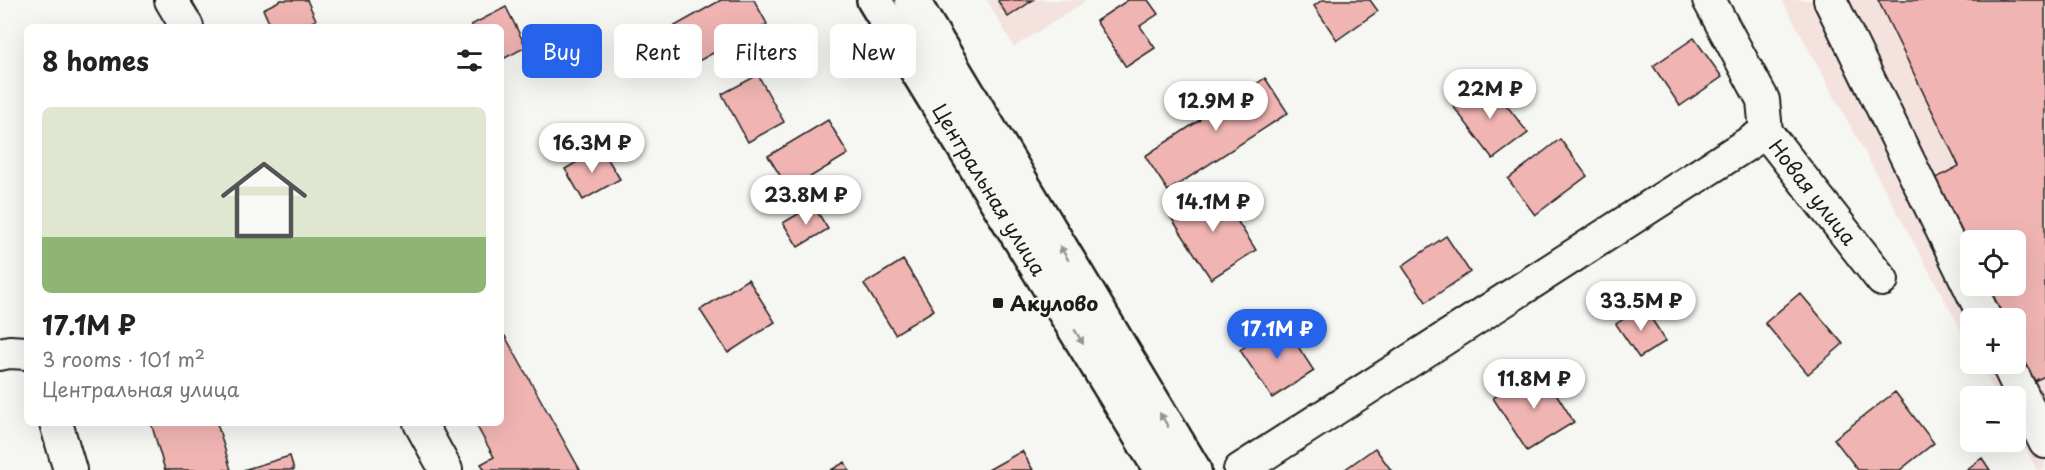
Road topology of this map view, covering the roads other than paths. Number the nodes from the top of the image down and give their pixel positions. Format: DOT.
graph roads {
  1 [pos="171,0"];
  2 [pos="874,0"];
  3 [pos="912,0"];
  4 [pos="1709,0"];
  5 [pos="1830,0"];
  6 [pos="185,24"];
  7 [pos="1766,132"];
  8 [pos="1882,280"];
  9 [pos="1980,308"];
  10 [pos="24,353"];
  11 [pos="0,354"];
  12 [pos="2012,374"];
  13 [pos="57,426"];
  14 [pos="422,426"];
  15 [pos="2045,442"];
  16 [pos="70,470"];
  17 [pos="446,470"];
  18 [pos="1161,470"];
  19 [pos="1194,470"];
  20 [pos="1240,470"];
  1 -- 6 [label="street"];
  2 -- 18 [label="main road, Центральная улица, one-way"];
  19 -- 3 [label="main road, Центральная улица, one-way"];
  4 -- 7 [label="street, Новая улица"];
  5 -- 9 [label="street"];
  7 -- 8 [label="street, Новая улица"];
  7 -- 20 [label="street"];
  10 -- 11 [label="street"];
  12 -- 15 [label="street"];
  13 -- 16 [label="street"];
  14 -- 17 [label="street"];
}
